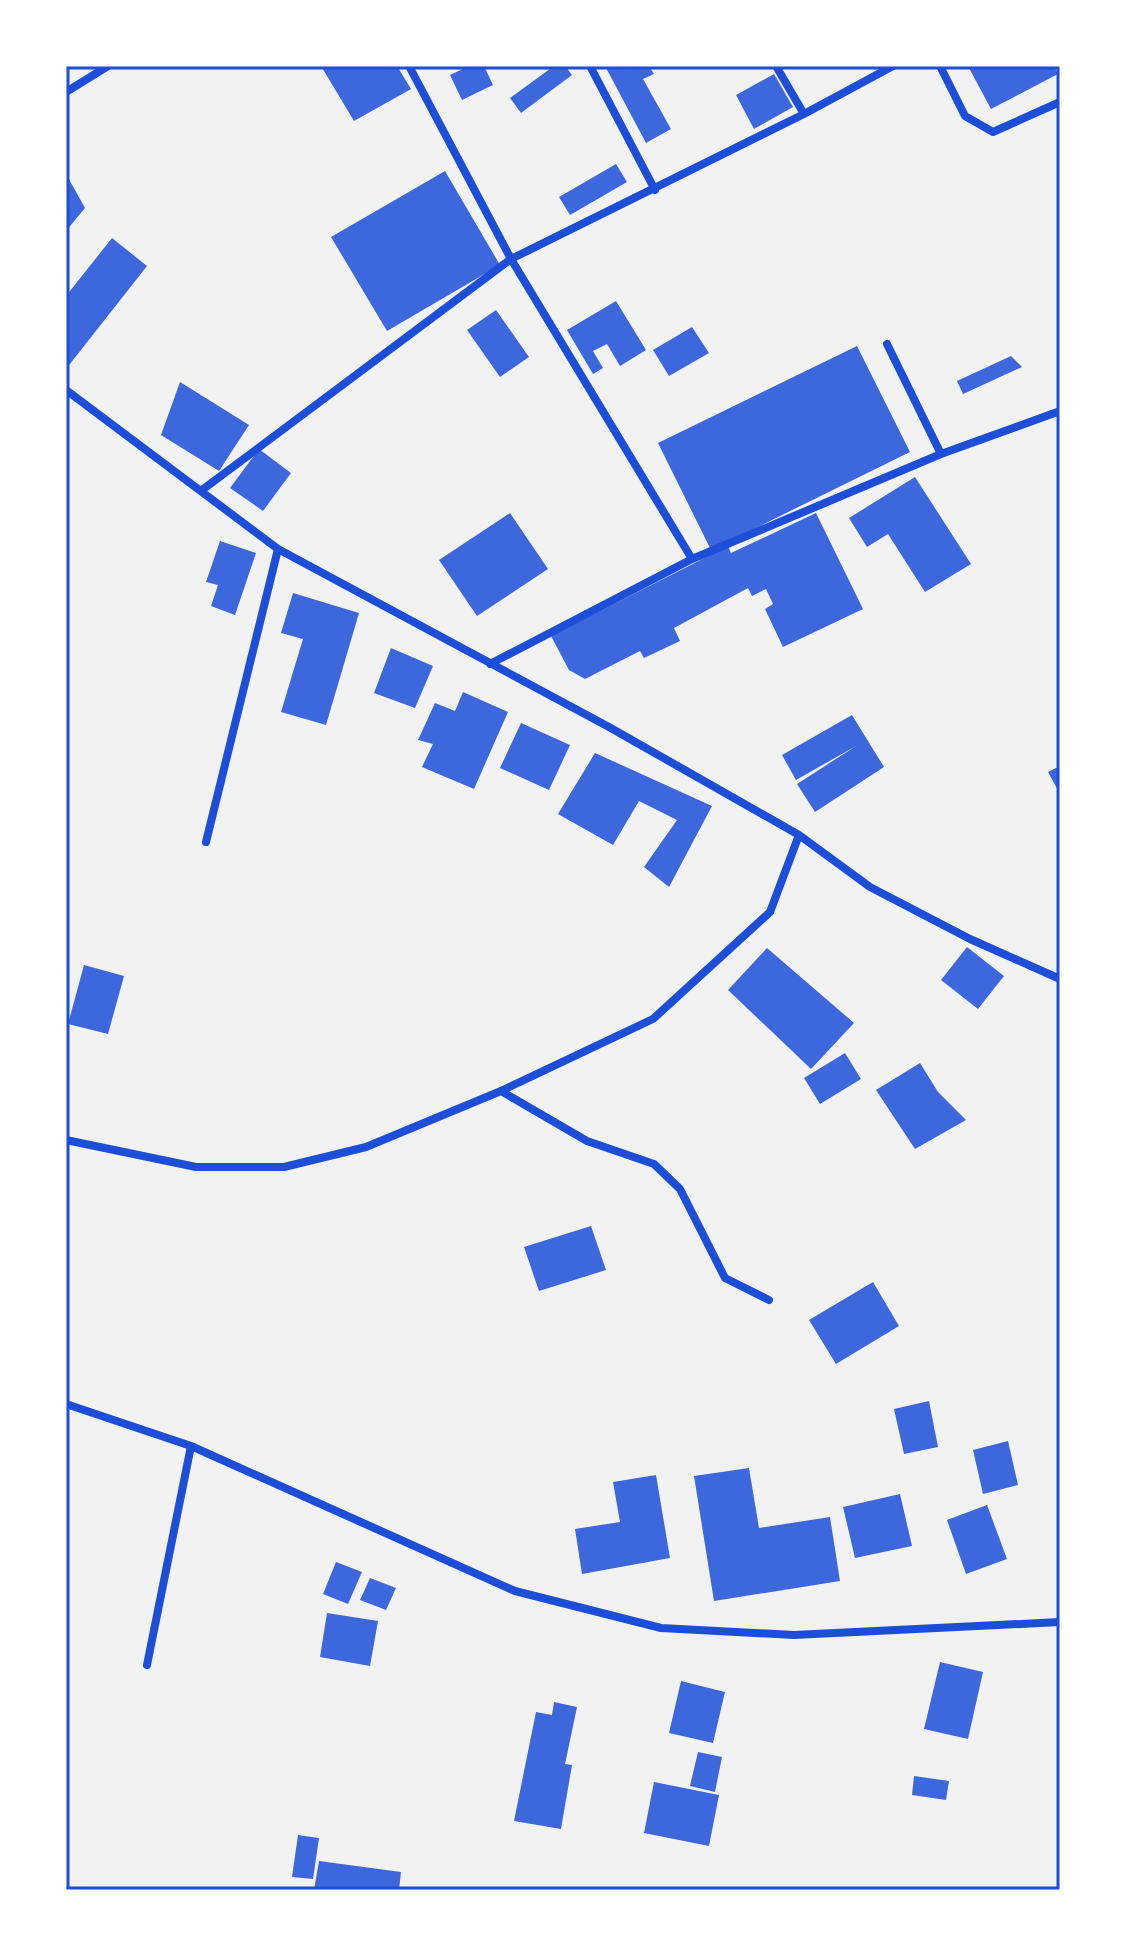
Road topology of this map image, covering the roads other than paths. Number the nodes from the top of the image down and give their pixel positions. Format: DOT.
graph roads {
  1 [pos="108,66"];
  2 [pos="409,66"];
  3 [pos="590,66"];
  4 [pos="776,66"];
  5 [pos="893,66"];
  6 [pos="940,66"];
  7 [pos="66,92"];
  8 [pos="1060,102"];
  9 [pos="804,114"];
  10 [pos="655,190"];
  11 [pos="511,259"];
  12 [pos="887,344"];
  13 [pos="66,390"];
  14 [pos="1060,411"];
  15 [pos="941,454"];
  16 [pos="202,490"];
  17 [pos="278,549"];
  18 [pos="692,559"];
  19 [pos="490,664"];
  20 [pos="799,835"];
  21 [pos="206,842"];
  22 [pos="1060,979"];
  23 [pos="501,1091"];
  24 [pos="66,1140"];
  25 [pos="769,1300"];
  26 [pos="66,1404"];
  27 [pos="191,1446"];
  28 [pos="1060,1622"];
  29 [pos="147,1665"];
  1 -- 7 [label="street"];
  2 -- 11 [label="street"];
  3 -- 10 [label="street"];
  4 -- 9 [label="street"];
  5 -- 9 [label="street"];
  6 -- 8 [label="street"];
  9 -- 10 [label="street"];
  10 -- 11 [label="street"];
  11 -- 16 [label="street"];
  11 -- 18 [label="street"];
  12 -- 15 [label="street"];
  13 -- 16 [label="street"];
  14 -- 15 [label="street"];
  15 -- 18 [label="street"];
  16 -- 17 [label="street"];
  17 -- 19 [label="street"];
  17 -- 21 [label="street"];
  18 -- 19 [label="street"];
  19 -- 20 [label="street"];
  20 -- 22 [label="street"];
  20 -- 23 [label="street"];
  23 -- 24 [label="street"];
  23 -- 25 [label="street"];
  26 -- 27 [label="street"];
  27 -- 28 [label="street"];
  27 -- 29 [label="street"];
}
